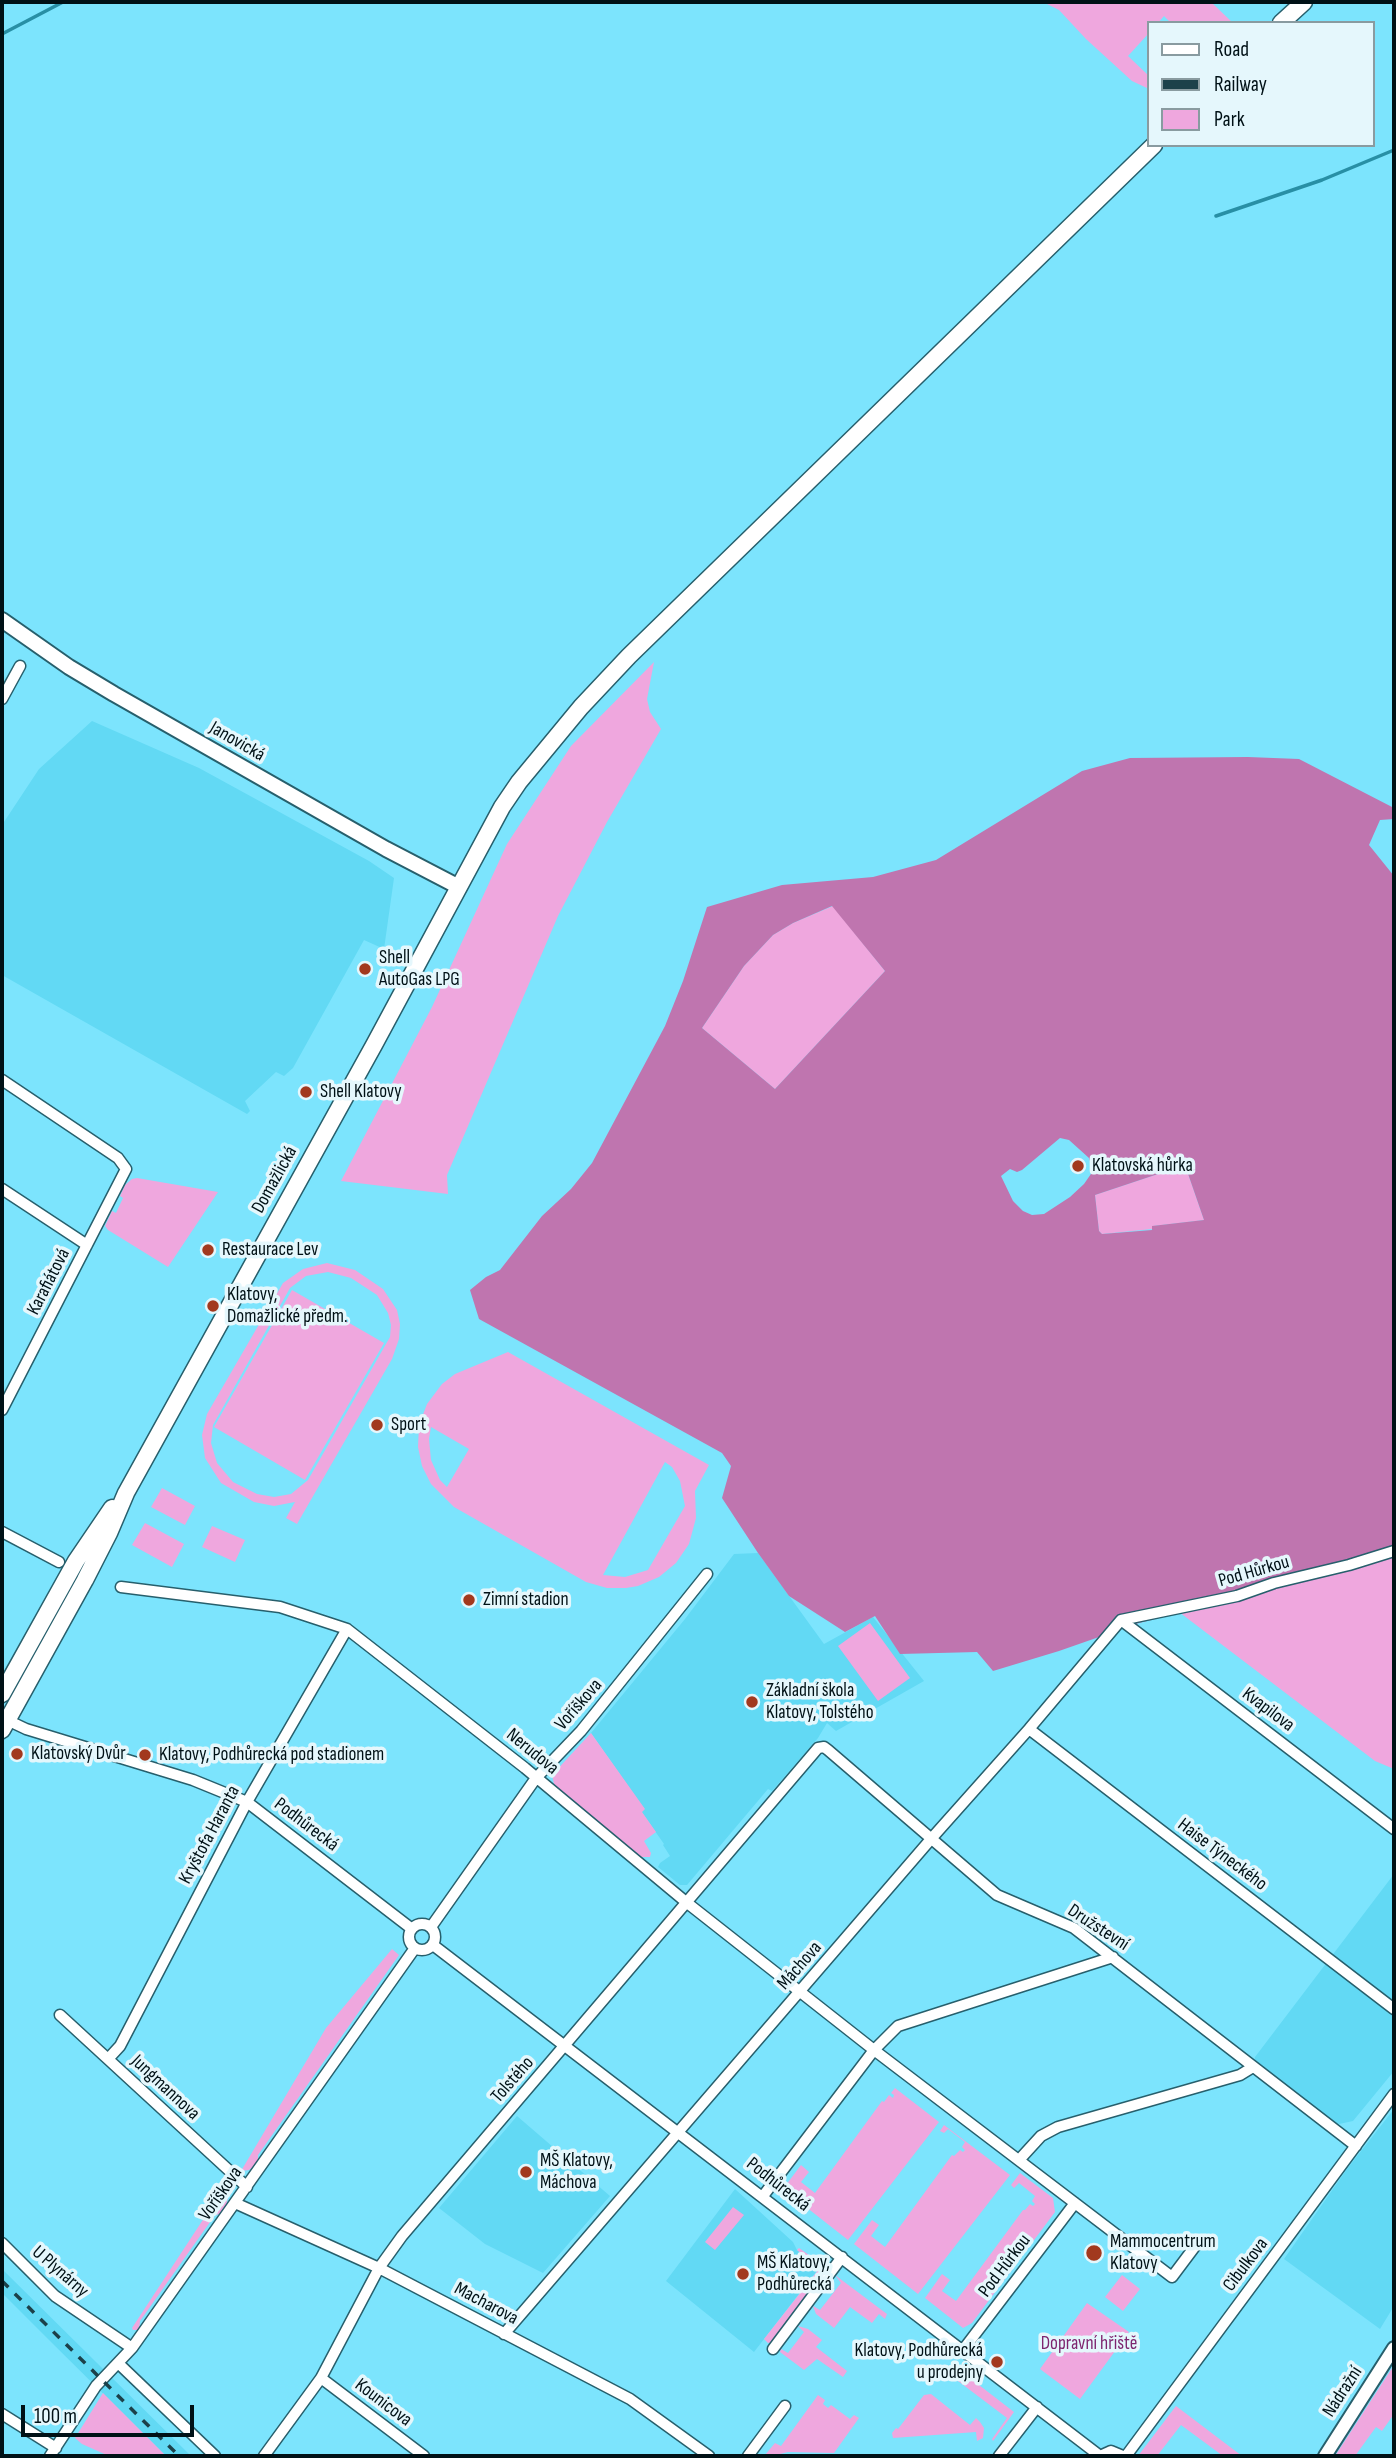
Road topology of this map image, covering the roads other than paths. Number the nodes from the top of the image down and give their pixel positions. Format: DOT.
graph roads {
  1 [pos="1304,2"];
  2 [pos="1283,21"];
  3 [pos="1152,147"];
  4 [pos="2,620"];
  5 [pos="20,666"];
  6 [pos="2,699"];
  7 [pos="459,887"];
  8 [pos="2,1080"];
  9 [pos="2,1189"];
  10 [pos="87,1245"];
  11 [pos="3,1404"];
  12 [pos="125,1493"];
  13 [pos="2,1532"];
  14 [pos="1394,1551"];
  15 [pos="59,1562"];
  16 [pos="707,1574"];
  17 [pos="121,1587"];
  18 [pos="1121,1620"];
  19 [pos="348,1629"];
  20 [pos="2,1694"];
  21 [pos="4,1723"];
  22 [pos="1029,1729"];
  23 [pos="818,1748"];
  24 [pos="536,1777"];
  25 [pos="247,1802"];
  26 [pos="1394,1829"];
  27 [pos="931,1839"];
  28 [pos="686,1902"];
  29 [pos="430,1927"];
  30 [pos="412,1929"];
  31 [pos="433,1944"];
  32 [pos="415,1948"];
  33 [pos="1113,1957"];
  34 [pos="800,1992"];
  35 [pos="1394,2009"];
  36 [pos="60,2015"];
  37 [pos="565,2045"];
  38 [pos="874,2049"];
  39 [pos="108,2059"];
  40 [pos="1253,2067"];
  41 [pos="1394,2094"];
  42 [pos="680,2132"];
  43 [pos="1356,2146"];
  44 [pos="1019,2160"];
  45 [pos="247,2188"];
  46 [pos="763,2196"];
  47 [pos="235,2203"];
  48 [pos="1075,2203"];
  49 [pos="1199,2241"];
  50 [pos="2,2243"];
  51 [pos="842,2257"];
  52 [pos="379,2268"];
  53 [pos="504,2334"];
  54 [pos="132,2348"];
  55 [pos="1394,2348"];
  56 [pos="773,2349"];
  57 [pos="963,2350"];
  58 [pos="118,2363"];
  59 [pos="321,2378"];
  60 [pos="785,2406"];
  61 [pos="1037,2407"];
  62 [pos="2,2414"];
  63 [pos="53,2452"];
  64 [pos="215,2456"];
  65 [pos="264,2456"];
  66 [pos="424,2456"];
  67 [pos="709,2456"];
  68 [pos="748,2456"];
  69 [pos="999,2456"];
  70 [pos="1100,2456"];
  71 [pos="1124,2456"];
  72 [pos="1325,2456"];
  1 -- 2 [label="main road"];
  3 -- 7 [label="main road, Domažlická"];
  4 -- 7 [label="main road, Janovická"];
  5 -- 6 [label="street"];
  7 -- 12 [label="main road, Domažlická"];
  8 -- 10 [label="street, Karafiátová"];
  9 -- 10 [label="street"];
  10 -- 11 [label="street, Karafiátová"];
  12 -- 20 [label="main road, Domažlická"];
  12 -- 21 [label="main road, Domažlická"];
  13 -- 15 [label="street"];
  14 -- 18 [label="street, Pod Hůrkou"];
  16 -- 24 [label="street, Voříškova"];
  17 -- 19 [label="street, Nerudova"];
  18 -- 22 [label="street, Máchova"];
  18 -- 26 [label="street, Kvapilova"];
  19 -- 24 [label="street, Nerudova"];
  19 -- 25 [label="street, Kryštofa Haranta"];
  21 -- 25 [label="street, Podhůrecká"];
  22 -- 27 [label="street, Máchova"];
  22 -- 35 [label="street, Haise Týneckého"];
  23 -- 27 [label="street, Družstevní"];
  23 -- 28 [label="street, Tolstého"];
  24 -- 28 [label="street, Nerudova"];
  24 -- 29 [label="street, Voříškova"];
  25 -- 30 [label="street, Podhůrecká"];
  25 -- 39 [label="street, Kryštofa Haranta"];
  27 -- 33 [label="street, Družstevní"];
  27 -- 34 [label="street, Máchova"];
  28 -- 34 [label="street, Nerudova"];
  28 -- 37 [label="street, Tolstého"];
  29 -- 30 [label="street"];
  29 -- 31 [label="street"];
  30 -- 32 [label="street"];
  31 -- 32 [label="street"];
  31 -- 37 [label="street, Podhůrecká"];
  32 -- 45 [label="street, Voříškova"];
  33 -- 38 [label="street"];
  33 -- 40 [label="street, Družstevní"];
  34 -- 38 [label="street, Nerudova"];
  34 -- 42 [label="street, Máchova"];
  36 -- 39 [label="street, Jungmannova"];
  37 -- 42 [label="street, Podhůrecká"];
  37 -- 52 [label="street, Tolstého"];
  38 -- 44 [label="street"];
  38 -- 46 [label="street"];
  39 -- 45 [label="street, Jungmannova"];
  40 -- 43 [label="street, Družstevní"];
  40 -- 44 [label="street"];
  41 -- 43 [label="street, Cibulkova"];
  42 -- 46 [label="street, Podhůrecká"];
  42 -- 53 [label="street, Máchova"];
  43 -- 71 [label="street, Cibulkova"];
  44 -- 48 [label="street"];
  45 -- 47 [label="street, Voříškova"];
  46 -- 51 [label="street, Podhůrecká"];
  47 -- 52 [label="street, Macharova"];
  47 -- 54 [label="street, Voříškova"];
  48 -- 49 [label="street"];
  48 -- 57 [label="street, Pod Hůrkou"];
  50 -- 54 [label="street, U Plynárny"];
  51 -- 56 [label="street"];
  51 -- 57 [label="street, Podhůrecká"];
  52 -- 53 [label="street, Macharova"];
  52 -- 59 [label="street, Tolstého"];
  53 -- 67 [label="street, Macharova"];
  54 -- 58 [label="street, Voříškova"];
  55 -- 72 [label="street, Nádražní"];
  57 -- 61 [label="street, Podhůrecká"];
  58 -- 63 [label="street, Voříškova"];
  58 -- 64 [label="street"];
  59 -- 65 [label="street, Tolstého"];
  59 -- 66 [label="street, Kounicova"];
  60 -- 68 [label="street"];
  61 -- 69 [label="street"];
  61 -- 70 [label="street, Podhůrecká"];
  62 -- 63 [label="street"];
  70 -- 71 [label="street"];
}
